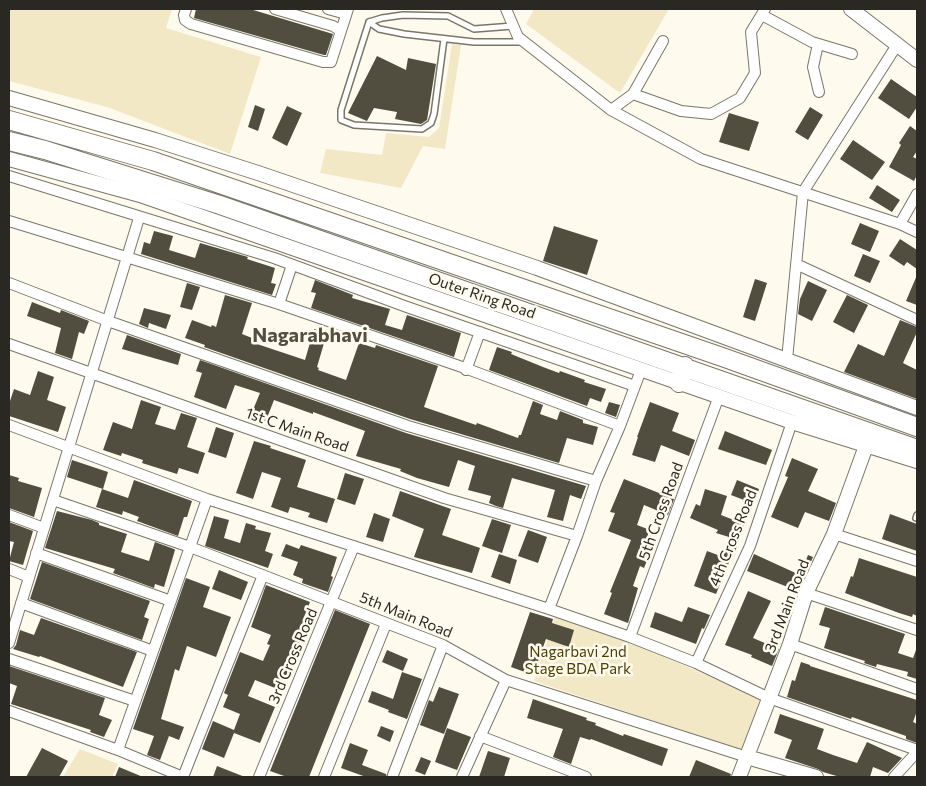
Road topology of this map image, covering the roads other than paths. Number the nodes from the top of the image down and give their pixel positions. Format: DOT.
graph roads {
  1 [pos="186,9"];
  2 [pos="275,9"];
  3 [pos="328,9"];
  4 [pos="506,9"];
  5 [pos="851,9"];
  6 [pos="347,11"];
  7 [pos="763,12"];
  8 [pos="369,22"];
  9 [pos="513,26"];
  10 [pos="341,30"];
  11 [pos="444,39"];
  12 [pos="663,41"];
  13 [pos="525,42"];
  14 [pos="818,44"];
  15 [pos="897,45"];
  16 [pos="852,54"];
  17 [pos="917,60"];
  18 [pos="819,92"];
  19 [pos="633,94"];
  20 [pos="9,98"];
  21 [pos="611,110"];
  22 [pos="9,120"];
  23 [pos="9,141"];
  24 [pos="9,159"];
  25 [pos="9,176"];
  26 [pos="802,192"];
  27 [pos="917,194"];
  28 [pos="139,218"];
  29 [pos="9,221"];
  30 [pos="900,224"];
  31 [pos="917,232"];
  32 [pos="127,257"];
  33 [pos="796,264"];
  34 [pos="292,265"];
  35 [pos="9,283"];
  36 [pos="279,304"];
  37 [pos="917,320"];
  38 [pos="108,321"];
  39 [pos="480,332"];
  40 [pos="9,344"];
  41 [pos="787,360"];
  42 [pos="466,370"];
  43 [pos="641,370"];
  44 [pos="91,374"];
  45 [pos="682,375"];
  46 [pos="636,386"];
  47 [pos="719,396"];
  48 [pos="917,408"];
  49 [pos="792,422"];
  50 [pos="9,425"];
  51 [pos="620,426"];
  52 [pos="917,427"];
  53 [pos="866,446"];
  54 [pos="69,447"];
  55 [pos="917,449"];
  56 [pos="917,461"];
  57 [pos="596,481"];
  58 [pos="207,499"];
  59 [pos="52,500"];
  60 [pos="9,515"];
  61 [pos="44,528"];
  62 [pos="834,534"];
  63 [pos="577,536"];
  64 [pos="354,546"];
  65 [pos="190,547"];
  66 [pos="36,553"];
  67 [pos="917,561"];
  68 [pos="9,569"];
  69 [pos="263,575"];
  70 [pos="29,577"];
  71 [pos="806,593"];
  72 [pos="171,601"];
  73 [pos="332,601"];
  74 [pos="21,603"];
  75 [pos="549,609"];
  76 [pos="386,624"];
  77 [pos="917,630"];
  78 [pos="10,637"];
  79 [pos="630,637"];
  80 [pos="790,644"];
  81 [pos="443,645"];
  82 [pos="153,651"];
  83 [pos="9,659"];
  84 [pos="696,663"];
  85 [pos="506,680"];
  86 [pos="917,689"];
  87 [pos="769,698"];
  88 [pos="135,701"];
  89 [pos="9,711"];
  90 [pos="480,736"];
  91 [pos="118,750"];
  92 [pos="917,751"];
  93 [pos="747,757"];
  94 [pos="327,776"];
  95 [pos="393,776"];
  96 [pos="259,777"];
  97 [pos="462,777"];
  98 [pos="586,777"];
  99 [pos="739,777"];
  100 [pos="816,777"];
  101 [pos="894,777"];
  1 -- 10 [label="street"];
  2 -- 10 [label="street"];
  3 -- 6 [label="street"];
  4 -- 9 [label="street"];
  5 -- 15 [label="street"];
  6 -- 10 [label="street"];
  7 -- 14 [label="street"];
  7 -- 19 [label="street"];
  8 -- 9 [label="lane"];
  8 -- 11 [label="lane"];
  8 -- 11 [label="lane"];
  9 -- 13 [label="street"];
  11 -- 13 [label="lane"];
  12 -- 19 [label="street"];
  13 -- 21 [label="street"];
  14 -- 16 [label="street"];
  14 -- 18 [label="street"];
  15 -- 17 [label="street"];
  15 -- 26 [label="street"];
  19 -- 21 [label="street"];
  20 -- 41 [label="street"];
  21 -- 26 [label="street"];
  22 -- 52 [label="highway, Outer Ring Road"];
  23 -- 45 [label="highway, Outer Ring Road"];
  24 -- 43 [label="street"];
  25 -- 28 [label="street"];
  26 -- 30 [label="street"];
  26 -- 33 [label="street"];
  27 -- 30 [label="street"];
  28 -- 32 [label="street"];
  28 -- 34 [label="street"];
  29 -- 32 [label="street"];
  30 -- 31 [label="street"];
  32 -- 36 [label="street"];
  32 -- 38 [label="street"];
  33 -- 37 [label="street"];
  33 -- 41 [label="street"];
  34 -- 36 [label="street"];
  34 -- 39 [label="street"];
  35 -- 38 [label="street"];
  36 -- 42 [label="street"];
  38 -- 44 [label="street"];
  38 -- 57 [label="street"];
  39 -- 42 [label="street"];
  39 -- 46 [label="street"];
  40 -- 44 [label="street, 1st C Main Road"];
  41 -- 48 [label="street"];
  42 -- 51 [label="street"];
  43 -- 45 [label="street"];
  43 -- 46 [label="street"];
  44 -- 54 [label="street"];
  44 -- 63 [label="street, 1st C Main Road"];
  45 -- 47 [label="street"];
  45 -- 55 [label="highway, Outer Ring Road"];
  46 -- 51 [label="street"];
  47 -- 49 [label="street"];
  47 -- 79 [label="street, 5th Cross Road"];
  49 -- 53 [label="street"];
  49 -- 84 [label="street, 4th Cross Road"];
  50 -- 54 [label="street"];
  51 -- 57 [label="street"];
  53 -- 56 [label="street"];
  53 -- 62 [label="street, 3rd Main Road"];
  54 -- 58 [label="street"];
  54 -- 59 [label="street"];
  57 -- 63 [label="street"];
  58 -- 64 [label="street"];
  58 -- 65 [label="street"];
  59 -- 61 [label="street"];
  59 -- 65 [label="street, 5th Main Road"];
  60 -- 61 [label="street"];
  61 -- 66 [label="street"];
  62 -- 67 [label="street"];
  62 -- 71 [label="street, 3rd Main Road"];
  63 -- 75 [label="street"];
  64 -- 73 [label="street, 3rd Cross Road"];
  64 -- 75 [label="street"];
  65 -- 69 [label="street, 5th Main Road"];
  65 -- 72 [label="street"];
  66 -- 70 [label="street"];
  66 -- 72 [label="street"];
  68 -- 70 [label="street"];
  69 -- 73 [label="street, 5th Main Road"];
  69 -- 91 [label="street"];
  70 -- 74 [label="street"];
  71 -- 77 [label="street"];
  71 -- 80 [label="street, 3rd Main Road"];
  72 -- 82 [label="street"];
  73 -- 76 [label="street, 5th Main Road"];
  73 -- 96 [label="street, 3rd Cross Road"];
  74 -- 78 [label="street"];
  74 -- 82 [label="street"];
  75 -- 79 [label="street"];
  76 -- 81 [label="street, 5th Main Road"];
  76 -- 94 [label="street"];
  79 -- 84 [label="street"];
  80 -- 86 [label="street"];
  80 -- 87 [label="street, 3rd Main Road"];
  81 -- 85 [label="street, 5th Main Road"];
  81 -- 95 [label="street"];
  82 -- 88 [label="street"];
  83 -- 88 [label="street"];
  84 -- 87 [label="street"];
  85 -- 90 [label="street"];
  85 -- 93 [label="street, 5th Main Road"];
  87 -- 92 [label="street"];
  87 -- 93 [label="street, 3rd Main Road"];
  88 -- 91 [label="street"];
  89 -- 91 [label="street"];
  90 -- 97 [label="street"];
  90 -- 98 [label="street"];
  92 -- 101 [label="street"];
  93 -- 99 [label="street, 3rd Main Road"];
  93 -- 100 [label="street"];
}
